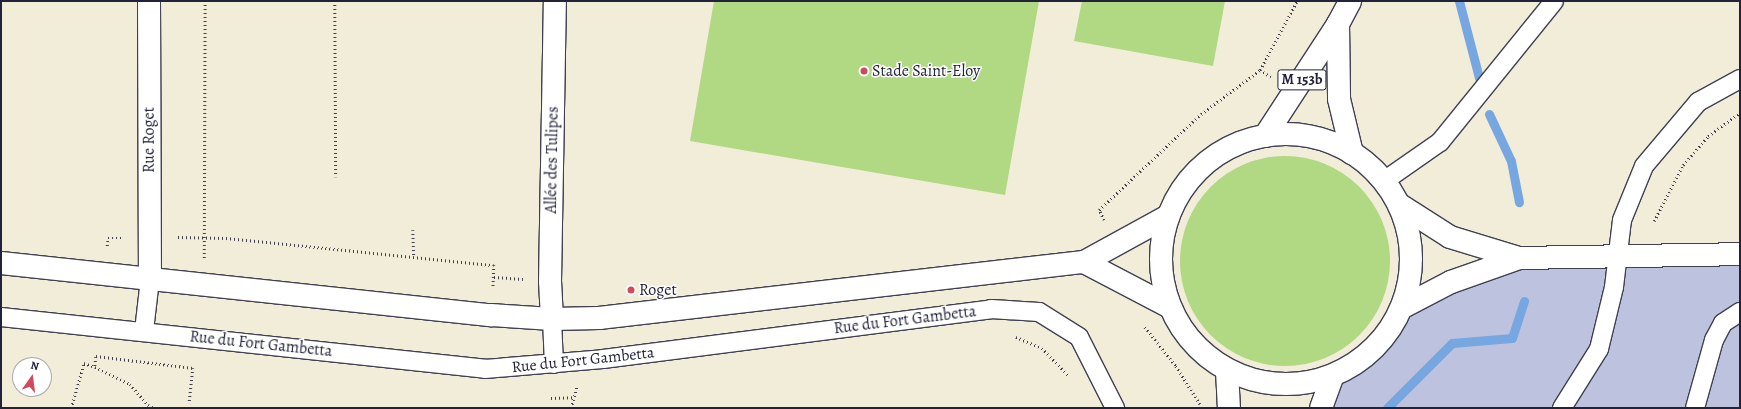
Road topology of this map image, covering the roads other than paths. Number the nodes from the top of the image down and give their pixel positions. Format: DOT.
graph roads {
  1 [pos="149,1"];
  2 [pos="555,1"];
  3 [pos="1350,1"];
  4 [pos="1554,1"];
  5 [pos="1338,24"];
  6 [pos="1740,80"];
  7 [pos="1265,136"];
  8 [pos="1352,153"];
  9 [pos="1384,181"];
  10 [pos="1400,205"];
  11 [pos="1168,216"];
  12 [pos="1618,254"];
  13 [pos="1740,254"];
  14 [pos="1519,258"];
  15 [pos="1084,262"];
  16 [pos="1,263"];
  17 [pos="1,268"];
  18 [pos="150,279"];
  19 [pos="1170,307"];
  20 [pos="1403,307"];
  21 [pos="1740,312"];
  22 [pos="1,317"];
  23 [pos="552,319"];
  24 [pos="144,331"];
  25 [pos="554,364"];
  26 [pos="1227,371"];
  27 [pos="1332,377"];
  28 [pos="1115,408"];
  29 [pos="1229,408"];
  30 [pos="1321,408"];
  31 [pos="1562,408"];
  32 [pos="1694,408"];
  1 -- 18 [label="street, Rue Roget"];
  2 -- 23 [label="street, Allée des Tulipes"];
  3 -- 5 [label="street, M 153b"];
  4 -- 9 [label="lane"];
  5 -- 7 [label="street, M 153b"];
  5 -- 8 [label="street, M 153b"];
  6 -- 12 [label="lane"];
  7 -- 8 [label="street"];
  7 -- 11 [label="street"];
  8 -- 9 [label="street"];
  9 -- 10 [label="street"];
  10 -- 14 [label="street"];
  10 -- 20 [label="street"];
  11 -- 15 [label="street"];
  11 -- 19 [label="street"];
  12 -- 13 [label="street"];
  12 -- 14 [label="street"];
  12 -- 31 [label="lane"];
  14 -- 20 [label="street"];
  15 -- 19 [label="street"];
  15 -- 23 [label="street"];
  16 -- 17 [label="lane"];
  16 -- 18 [label="street"];
  18 -- 23 [label="street"];
  18 -- 24 [label="lane"];
  19 -- 26 [label="street"];
  20 -- 27 [label="street"];
  21 -- 32 [label="lane"];
  22 -- 24 [label="lane, Rue du Fort Gambetta"];
  23 -- 25 [label="lane"];
  24 -- 25 [label="lane, Rue du Fort Gambetta"];
  25 -- 28 [label="lane, Rue du Fort Gambetta"];
  26 -- 27 [label="street"];
  26 -- 29 [label="street"];
  27 -- 30 [label="street"];
}
